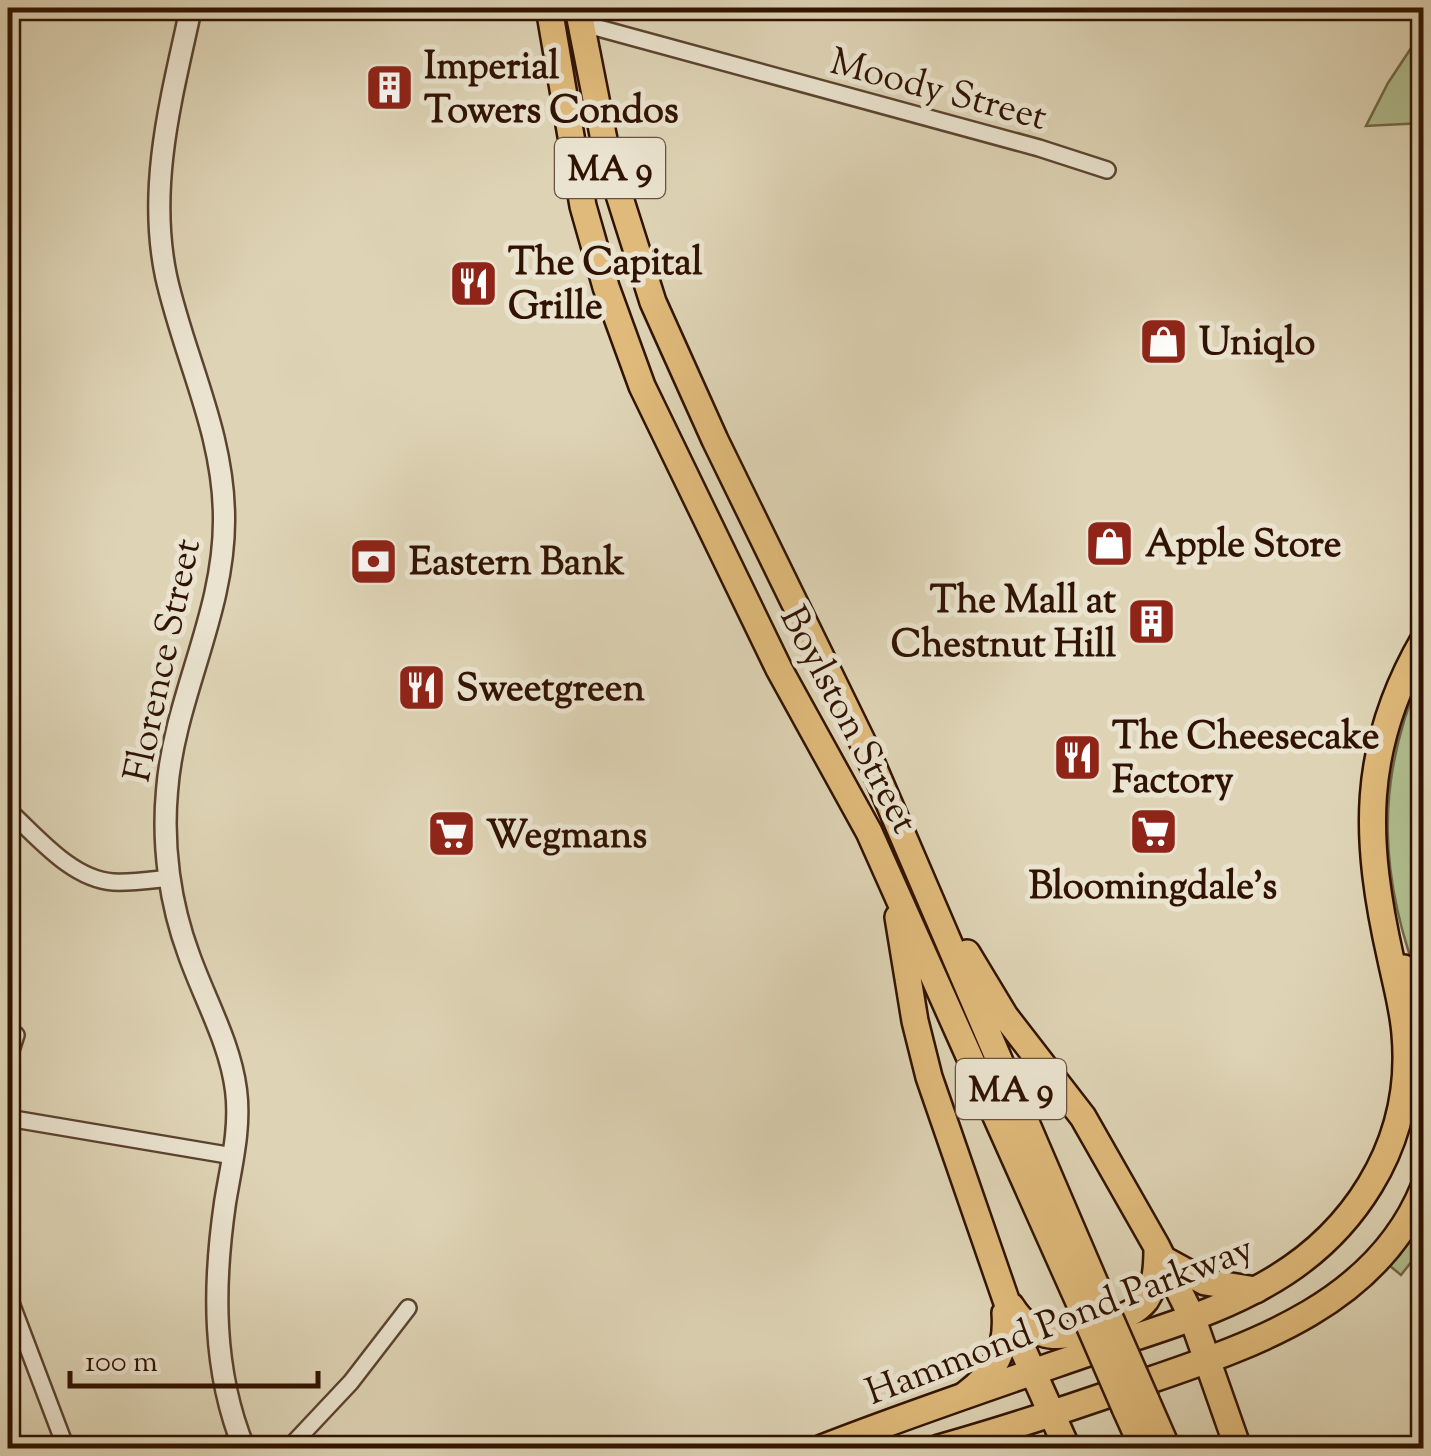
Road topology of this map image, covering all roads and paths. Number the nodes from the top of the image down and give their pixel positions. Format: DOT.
graph roads {
  1 [pos="192,8"];
  2 [pos="549,8"];
  3 [pos="579,15"];
  4 [pos="1107,170"];
  5 [pos="1424,638"];
  6 [pos="8,810"];
  7 [pos="917,866"];
  8 [pos="170,878"];
  9 [pos="892,882"];
  10 [pos="1381,918"];
  11 [pos="1424,1015"];
  12 [pos="16,1035"];
  13 [pos="8,1060"];
  14 [pos="8,1118"];
  15 [pos="234,1151"];
  16 [pos="1424,1187"];
  17 [pos="1160,1253"];
  18 [pos="1256,1290"];
  19 [pos="1003,1293"];
  20 [pos="8,1294"];
  21 [pos="408,1308"];
  22 [pos="1097,1315"];
  23 [pos="1192,1317"];
  24 [pos="1208,1360"];
  25 [pos="1032,1372"];
  26 [pos="965,1395"];
  27 [pos="1136,1404"];
  28 [pos="1051,1414"];
  29 [pos="235,1445"];
  30 [pos="66,1448"];
  31 [pos="289,1448"];
  32 [pos="822,1448"];
  33 [pos="940,1448"];
  34 [pos="1067,1448"];
  35 [pos="1143,1448"];
  36 [pos="1168,1448"];
  37 [pos="1238,1448"];
  1 -- 8 [label="street, Florence Street"];
  2 -- 9 [label="main road, Boylston Street / MA 9"];
  3 -- 4 [label="street, Moody Street"];
  3 -- 7 [label="main road, Boylston Street / MA 9"];
  5 -- 10 [label="main road, Hammond Pond Parkway"];
  6 -- 8 [label="street"];
  7 -- 17 [label="main road"];
  7 -- 22 [label="main road, Boylston Street / MA 9"];
  8 -- 15 [label="street, Florence Street"];
  9 -- 19 [label="main road"];
  9 -- 22 [label="main road, Boylston Street / MA 9"];
  10 -- 11 [label="main road, Hammond Pond Parkway"];
  10 -- 18 [label="main road, Hammond Pond Parkway"];
  12 -- 13 [label="street"];
  14 -- 15 [label="street"];
  15 -- 29 [label="street, Florence Street"];
  16 -- 24 [label="main road, Hammond Pond Parkway"];
  17 -- 18 [label="main road"];
  17 -- 19 [label="main road"];
  17 -- 23 [label="main road"];
  18 -- 23 [label="main road, Hammond Pond Parkway"];
  19 -- 25 [label="main road"];
  19 -- 26 [label="main road"];
  20 -- 30 [label="street"];
  21 -- 31 [label="street"];
  22 -- 27 [label="main road, Boylston Street / MA 9, bridge"];
  23 -- 24 [label="main road"];
  23 -- 25 [label="main road, Hammond Pond Parkway"];
  24 -- 28 [label="main road, Hammond Pond Parkway"];
  24 -- 37 [label="main road"];
  25 -- 26 [label="main road, Hammond Pond Parkway"];
  25 -- 28 [label="main road"];
  26 -- 32 [label="main road, Hammond Pond Parkway"];
  27 -- 35 [label="main road, Boylston Street / MA 9"];
  27 -- 36 [label="main road, Boylston Street / MA 9"];
  28 -- 33 [label="main road, Hammond Pond Parkway"];
  28 -- 34 [label="main road"];
}
